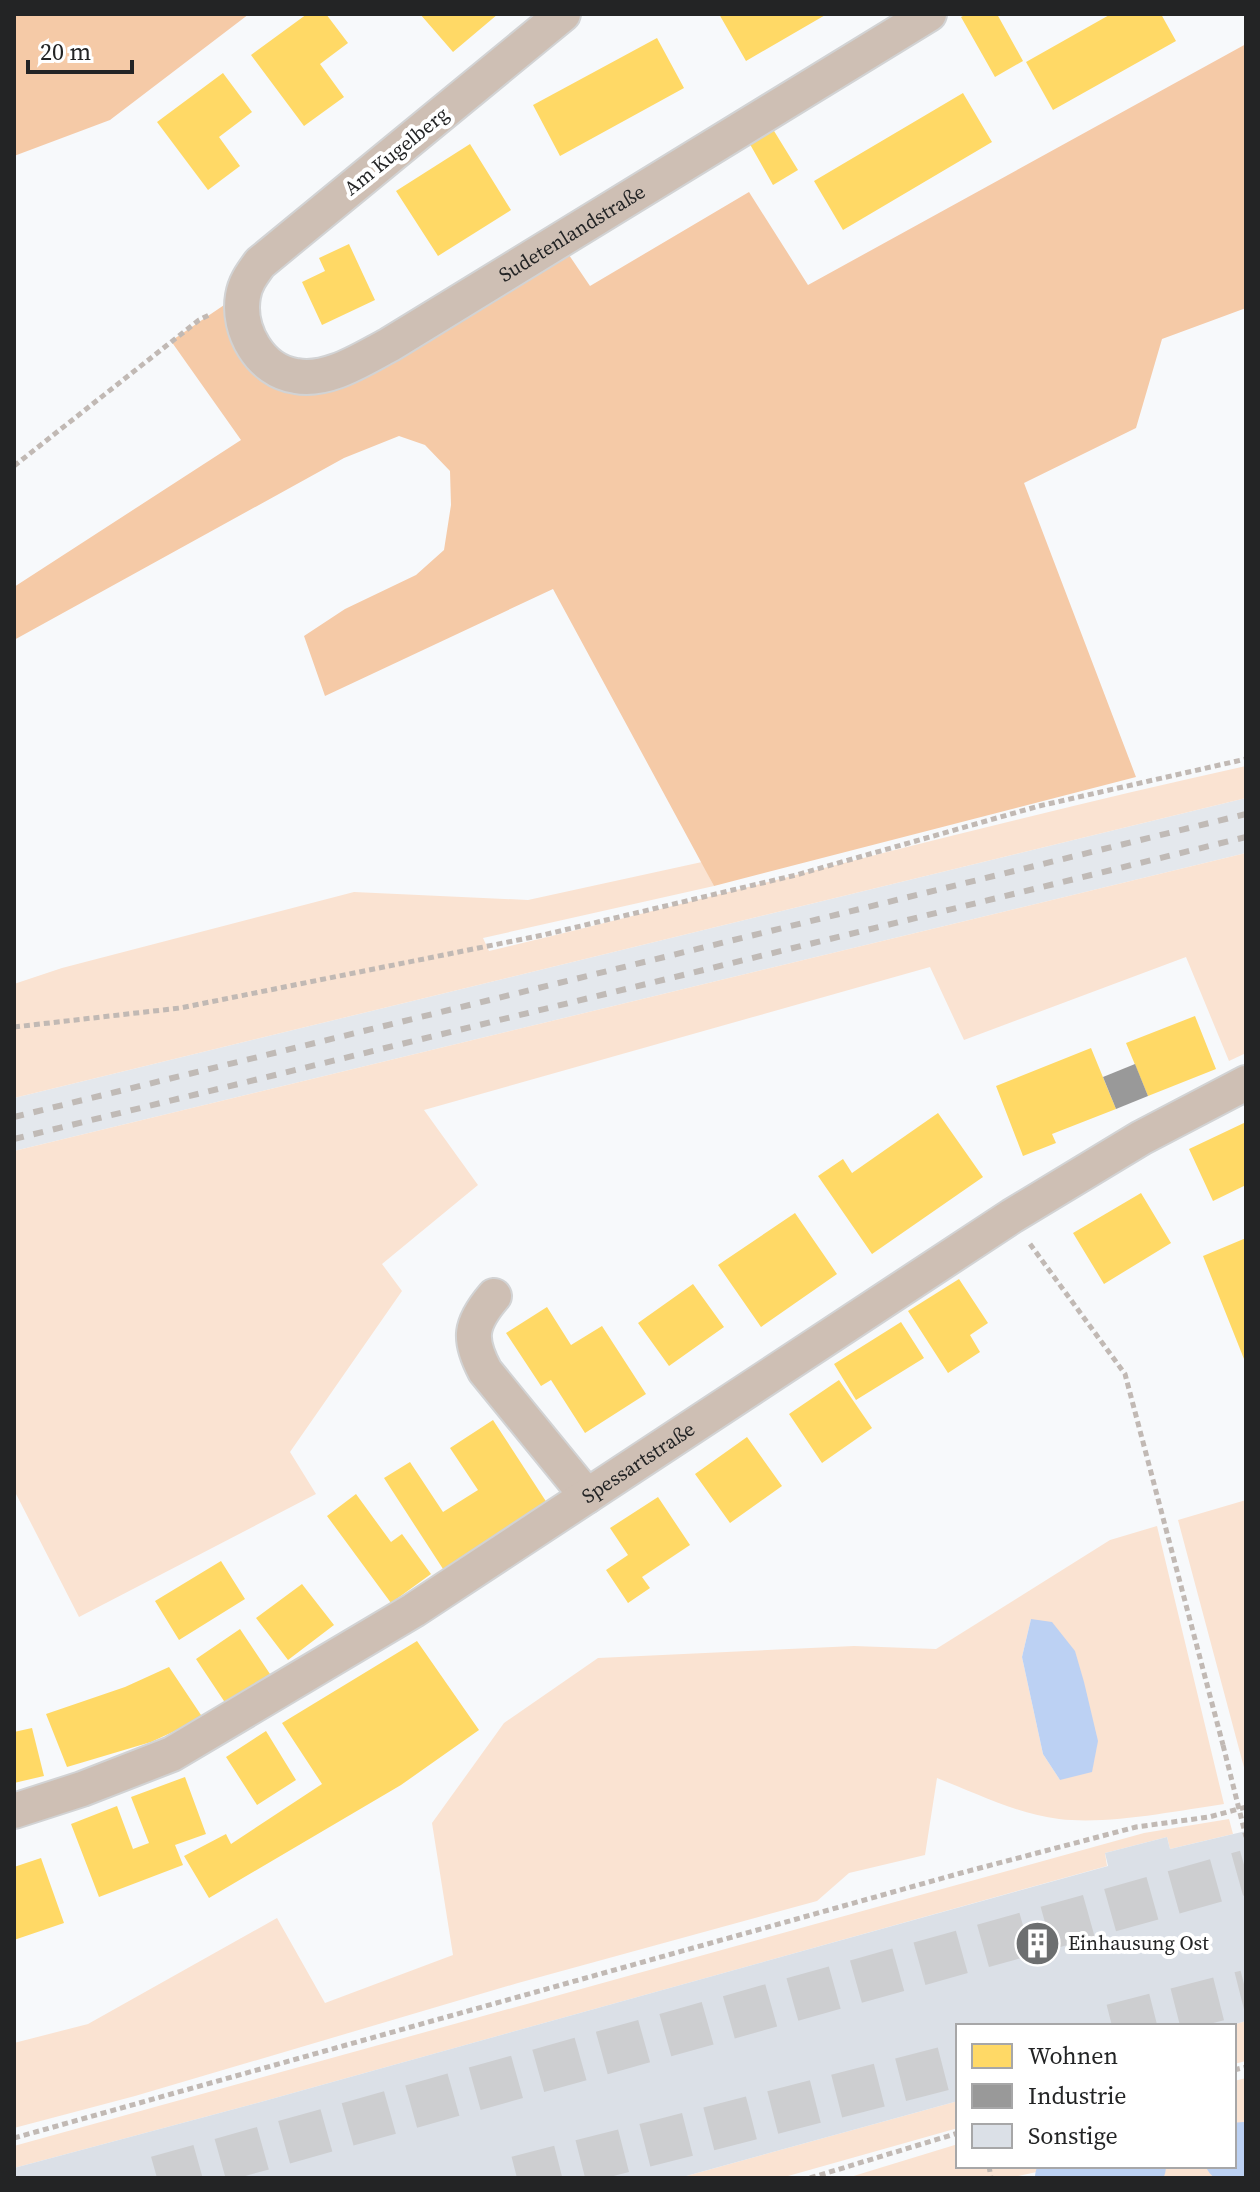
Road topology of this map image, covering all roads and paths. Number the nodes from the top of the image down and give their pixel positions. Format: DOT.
graph roads {
  1 [pos="563,14"];
  2 [pos="929,14"];
  3 [pos="243,298"];
  4 [pos="14,466"];
  5 [pos="1246,759"];
  6 [pos="14,1027"];
  7 [pos="1246,1083"];
  8 [pos="1012,1216"];
  9 [pos="494,1296"];
  10 [pos="587,1496"];
  11 [pos="1246,1807"];
  12 [pos="14,1811"];
  13 [pos="1246,1837"];
  14 [pos="956,2134"];
  15 [pos="14,2138"];
  16 [pos="810,2178"];
  1 -- 3 [label="street, Am Kugelberg"];
  2 -- 3 [label="street, Sudetenlandstraße"];
  3 -- 4 [label="path"];
  5 -- 6 [label="path"];
  7 -- 8 [label="street, Spessartstraße"];
  8 -- 10 [label="street, Spessartstraße"];
  8 -- 13 [label="path, bridge"];
  9 -- 10 [label="street"];
  10 -- 12 [label="street, Spessartstraße"];
  11 -- 15 [label="path"];
  14 -- 16 [label="path"];
}
